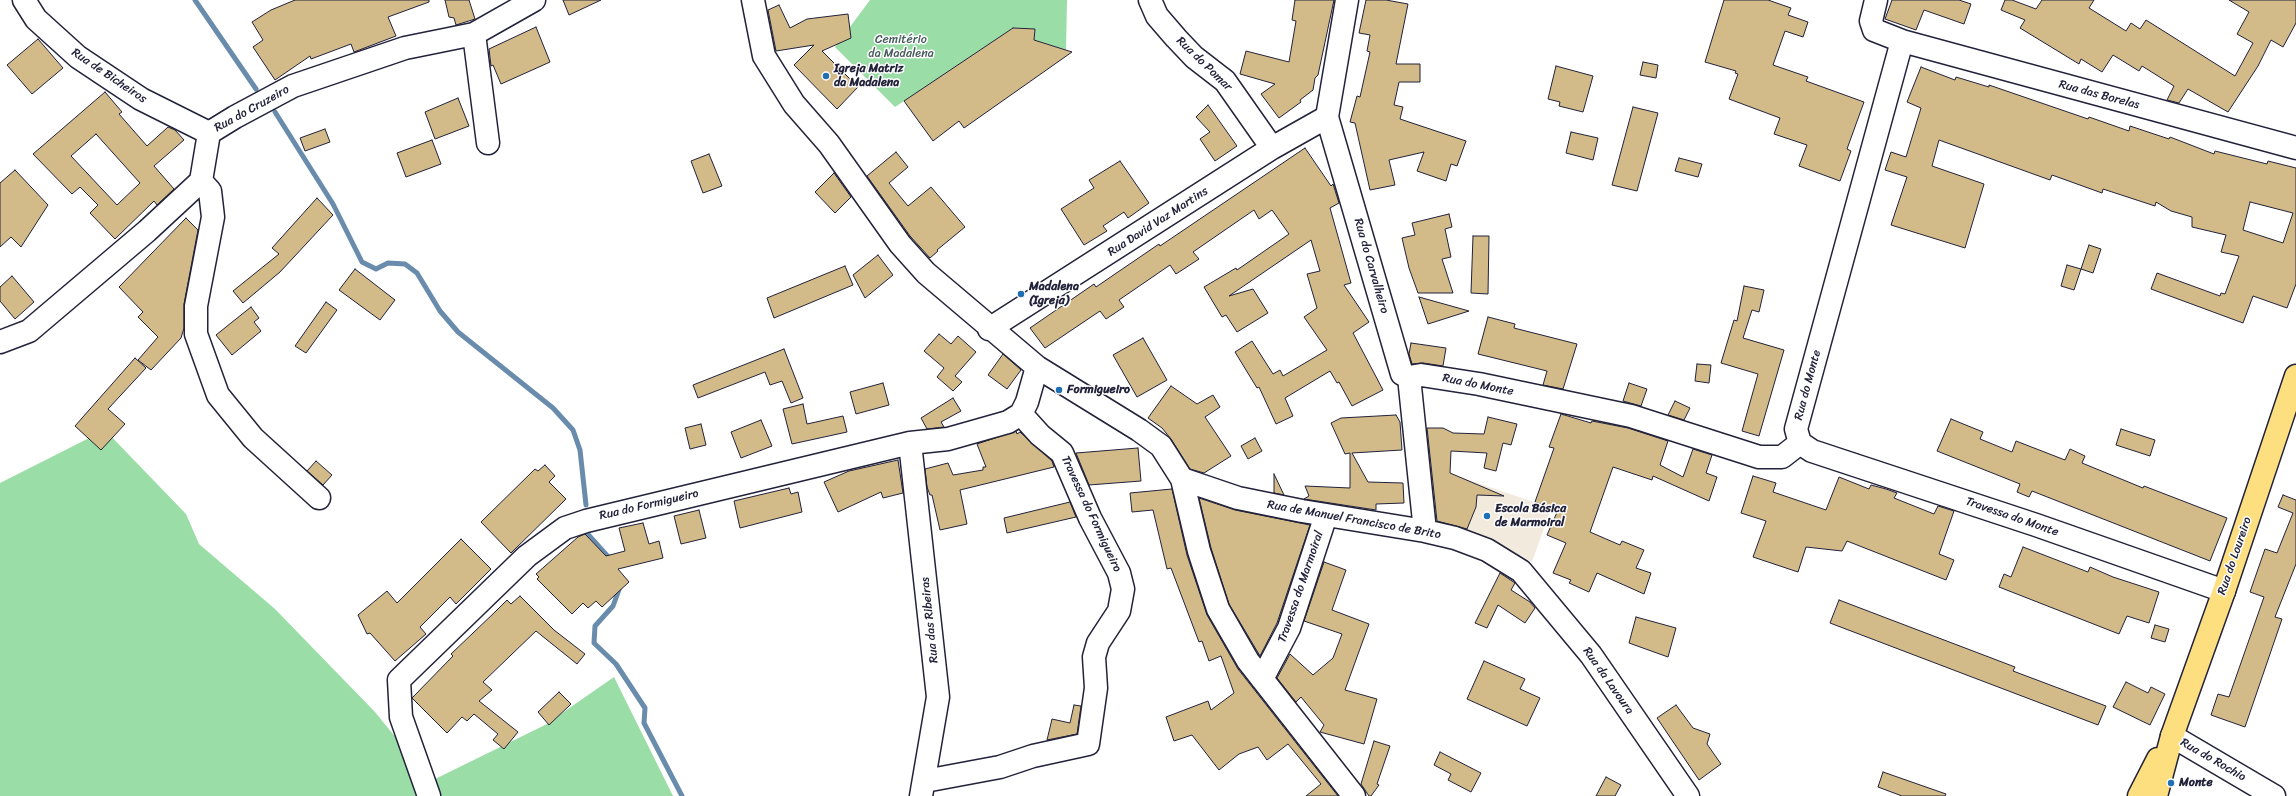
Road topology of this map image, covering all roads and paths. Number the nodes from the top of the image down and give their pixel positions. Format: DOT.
graph roads {
  1 [pos="24,0"];
  2 [pos="534,0"];
  3 [pos="753,0"];
  4 [pos="1150,0"];
  5 [pos="1347,0"];
  6 [pos="1876,0"];
  7 [pos="474,34"];
  8 [pos="1902,41"];
  9 [pos="1327,117"];
  10 [pos="209,133"];
  11 [pos="488,143"];
  12 [pos="1272,148"];
  13 [pos="2296,148"];
  14 [pos="201,181"];
  15 [pos="989,329"];
  16 [pos="0,342"];
  17 [pos="1036,367"];
  18 [pos="2296,376"];
  19 [pos="1409,377"];
  20 [pos="1021,414"];
  21 [pos="910,443"];
  22 [pos="1800,443"];
  23 [pos="1182,479"];
  24 [pos="319,498"];
  25 [pos="1326,515"];
  26 [pos="1425,531"];
  27 [pos="1521,571"];
  28 [pos="2224,591"];
  29 [pos="1262,679"];
  30 [pos="2172,736"];
  31 [pos="923,788"];
  32 [pos="1352,795"];
  33 [pos="428,796"];
  34 [pos="1688,796"];
  35 [pos="2139,796"];
  36 [pos="2156,796"];
  37 [pos="2274,796"];
  1 -- 10 [label="street, Rua de Bicheiros"];
  2 -- 7 [label="street, Rua do Cruzeiro"];
  3 -- 15 [label="street"];
  4 -- 12 [label="street, Rua do Pomar"];
  5 -- 9 [label="street, Rua do Carvalheiro"];
  6 -- 8 [label="street"];
  7 -- 10 [label="street, Rua do Cruzeiro"];
  7 -- 11 [label="street"];
  8 -- 13 [label="street, Rua das Borelas"];
  8 -- 22 [label="street, Rua do Monte"];
  9 -- 12 [label="street, Rua David Vaz Martins"];
  9 -- 19 [label="street, Rua do Carvalheiro"];
  10 -- 14 [label="street, Rua do Cruzeiro"];
  12 -- 15 [label="street, Rua David Vaz Martins"];
  14 -- 16 [label="street"];
  14 -- 24 [label="street"];
  15 -- 17 [label="street"];
  17 -- 20 [label="street"];
  17 -- 23 [label="street"];
  18 -- 28 [label="main road, Rua do Loureiro"];
  19 -- 22 [label="street, Rua do Monte"];
  19 -- 26 [label="street, Rua do Carvalheiro"];
  20 -- 21 [label="street, Rua do Formigueiro"];
  20 -- 31 [label="street, Travessa do Formigueiro"];
  21 -- 31 [label="street, Rua das Ribeiras"];
  21 -- 33 [label="street, Rua do Formigueiro"];
  22 -- 28 [label="street, Travessa do Monte"];
  23 -- 25 [label="street, Rua de Manuel Francisco de Brito"];
  23 -- 29 [label="street"];
  25 -- 26 [label="street, Rua de Manuel Francisco de Brito"];
  25 -- 29 [label="street, Travessa do Marmoiral"];
  26 -- 27 [label="street, Rua de Manuel Francisco de Brito"];
  27 -- 34 [label="street, Rua da Lavoura"];
  28 -- 30 [label="main road, Rua do Loureiro"];
  29 -- 32 [label="street"];
  30 -- 35 [label="main road"];
  30 -- 36 [label="main road"];
  30 -- 37 [label="street, Rua do Rochio"];
}
